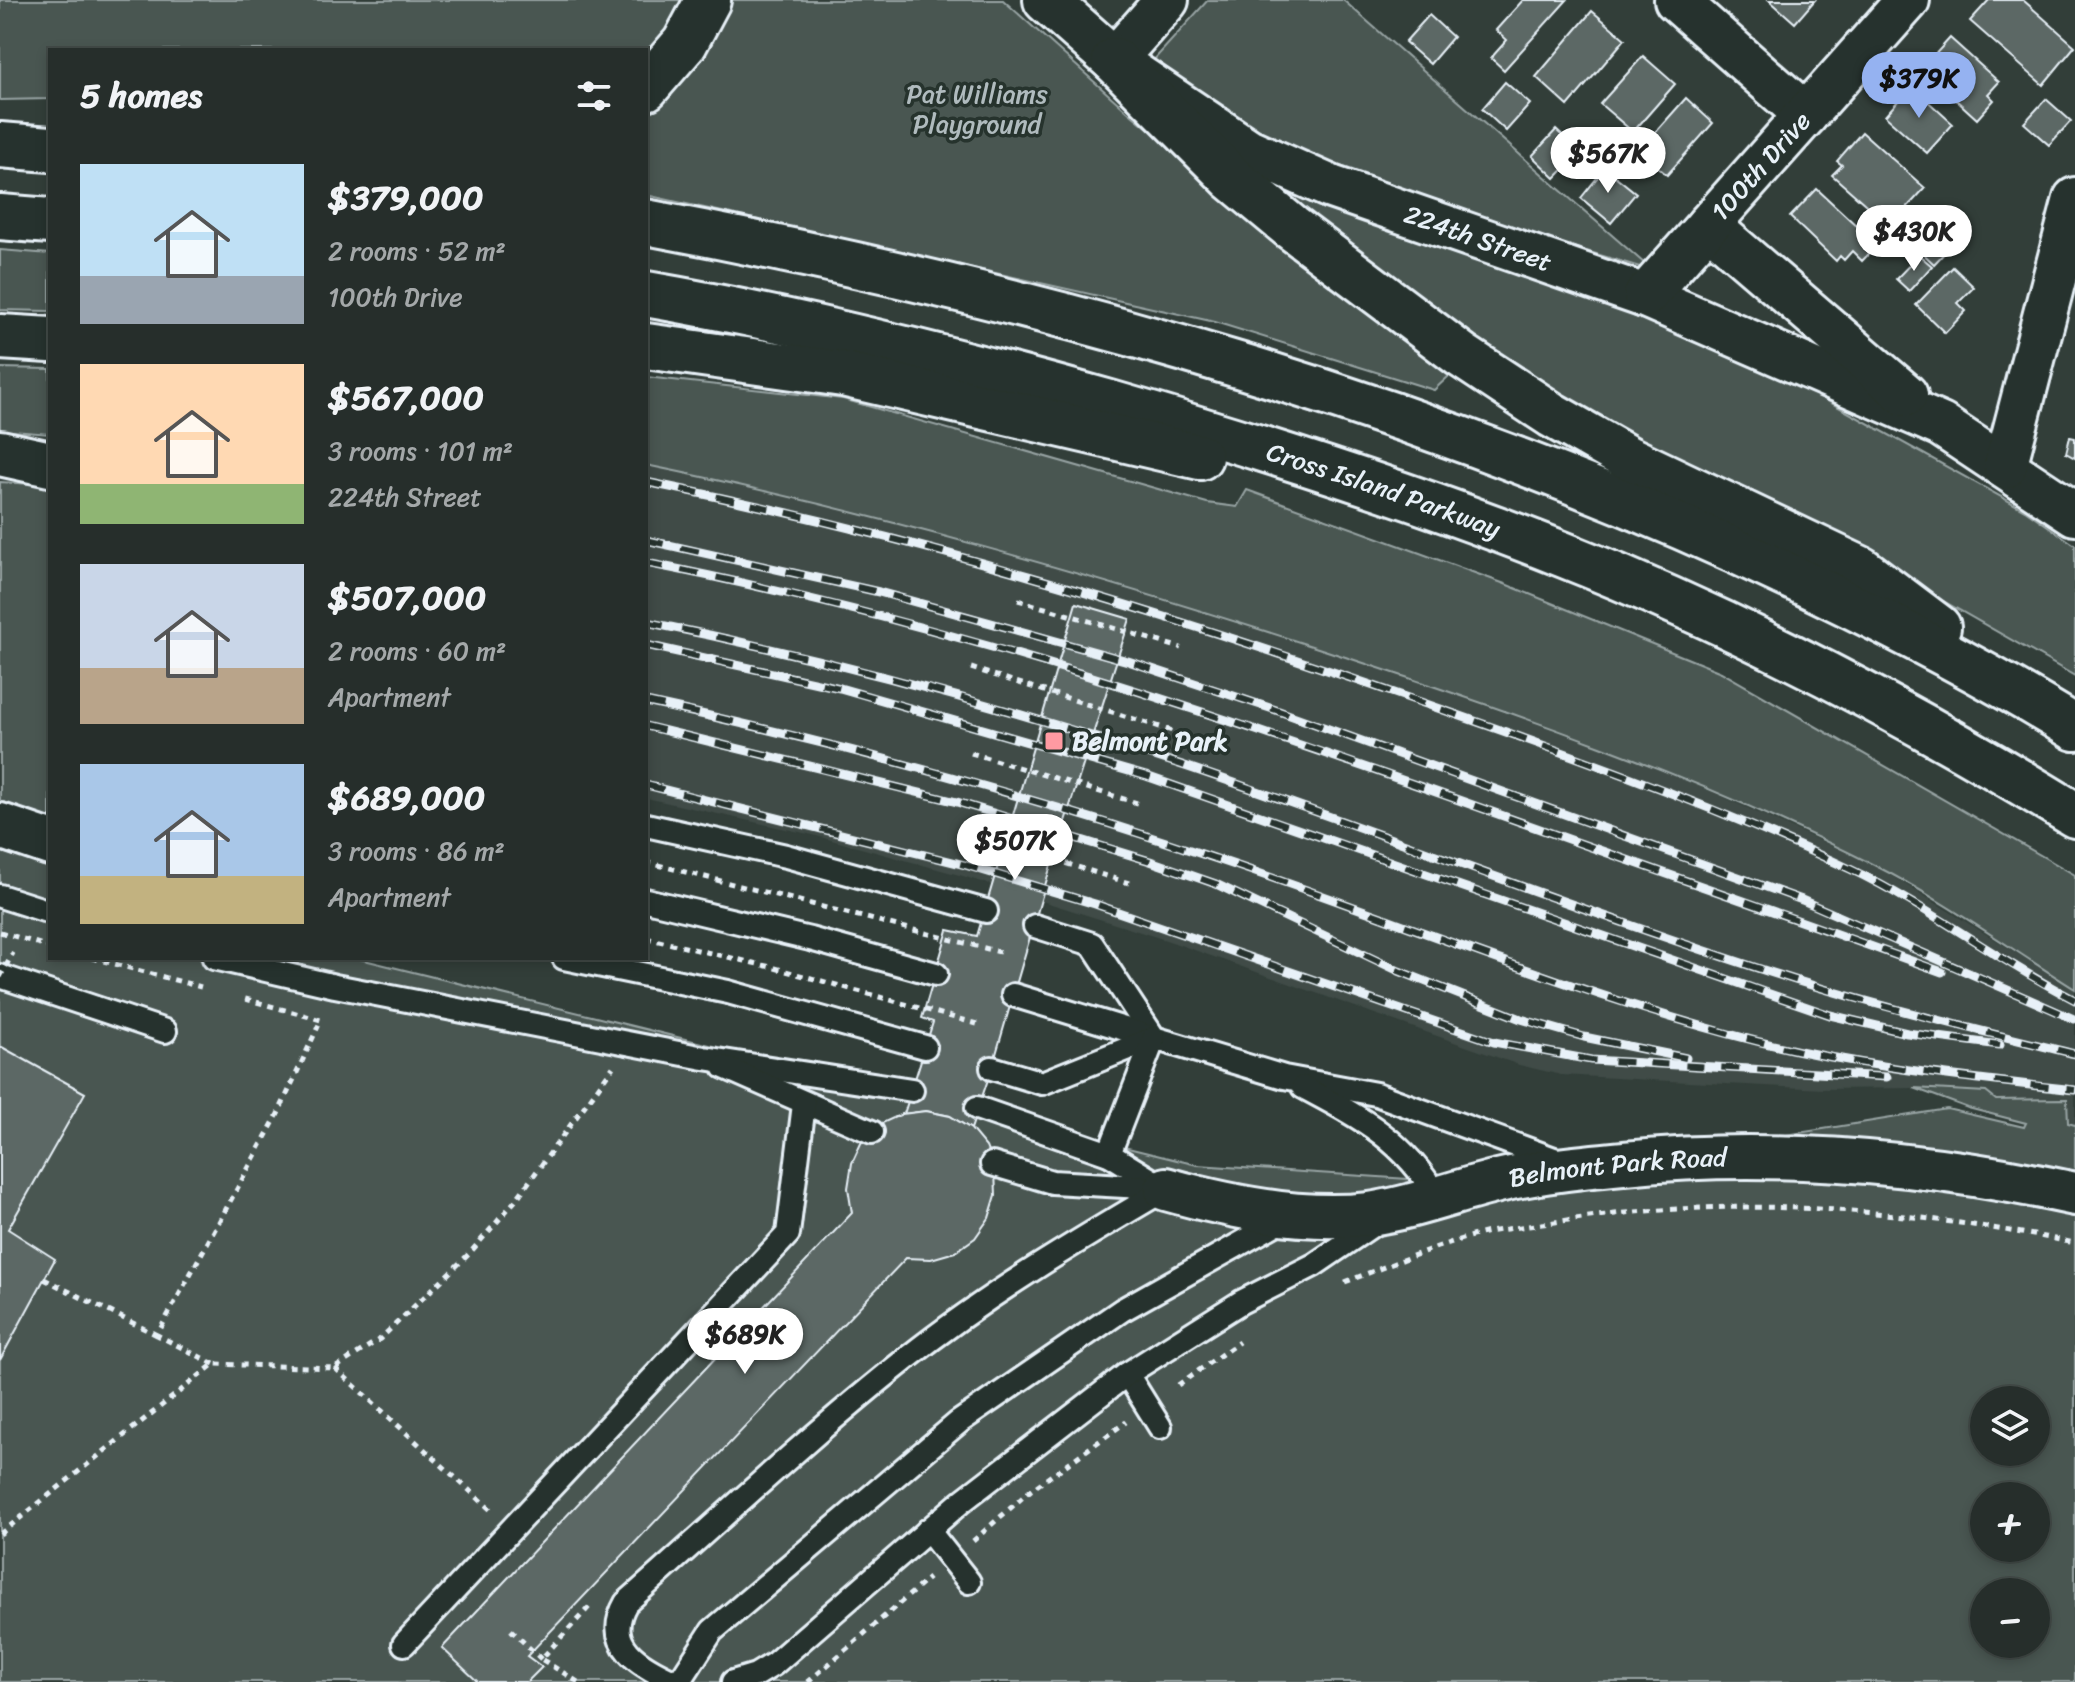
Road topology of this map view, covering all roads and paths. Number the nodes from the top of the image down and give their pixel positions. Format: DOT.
graph roads {
  1 [pos="708,0"];
  2 [pos="1046,0"];
  3 [pos="1167,0"];
  4 [pos="1676,0"];
  5 [pos="1908,0"];
  6 [pos="1114,60"];
  7 [pos="648,86"];
  8 [pos="1806,115"];
  9 [pos="48,141"];
  10 [pos="0,144"];
  11 [pos="48,149"];
  12 [pos="2075,199"];
  13 [pos="0,217"];
  14 [pos="48,221"];
  15 [pos="648,222"];
  16 [pos="1708,225"];
  17 [pos="648,294"];
  18 [pos="1645,296"];
  19 [pos="0,337"];
  20 [pos="48,340"];
  21 [pos="648,346"];
  22 [pos="1941,425"];
  23 [pos="48,451"];
  24 [pos="0,452"];
  25 [pos="48,464"];
  26 [pos="2005,467"];
  27 [pos="1435,506"];
  28 [pos="2075,514"];
  29 [pos="1018,600"];
  30 [pos="1181,648"];
  31 [pos="971,668"];
  32 [pos="2062,719"];
  33 [pos="1176,732"];
  34 [pos="971,753"];
  35 [pos="1137,803"];
  36 [pos="2075,815"];
  37 [pos="648,825"];
  38 [pos="0,826"];
  39 [pos="48,842"];
  40 [pos="1032,853"];
  41 [pos="648,862"];
  42 [pos="1129,883"];
  43 [pos="0,896"];
  44 [pos="648,900"];
  45 [pos="48,911"];
  46 [pos="986,911"];
  47 [pos="1035,926"];
  48 [pos="0,932"];
  49 [pos="648,938"];
  50 [pos="48,946"];
  51 [pos="1000,952"];
  52 [pos="13,953"];
  53 [pos="223,960"];
  54 [pos="574,960"];
  55 [pos="936,974"];
  56 [pos="0,976"];
  57 [pos="1013,995"];
  58 [pos="321,1020"];
  59 [pos="977,1024"];
  60 [pos="165,1031"];
  61 [pos="1154,1038"];
  62 [pos="621,1040"];
  63 [pos="925,1047"];
  64 [pos="704,1058"];
  65 [pos="992,1068"];
  66 [pos="1284,1077"];
  67 [pos="912,1090"];
  68 [pos="804,1104"];
  69 [pos="977,1108"];
  70 [pos="872,1132"];
  71 [pos="1109,1154"];
  72 [pos="992,1164"];
  73 [pos="1577,1169"];
  74 [pos="1166,1189"];
  75 [pos="2075,1194"];
  76 [pos="1418,1202"];
  77 [pos="1294,1214"];
  78 [pos="2075,1243"];
  79 [pos="44,1279"];
  80 [pos="1330,1288"];
  81 [pos="1250,1334"];
  82 [pos="157,1335"];
  83 [pos="214,1364"];
  84 [pos="335,1368"];
  85 [pos="1127,1374"];
  86 [pos="1178,1385"];
  87 [pos="1132,1418"];
  88 [pos="1160,1427"];
  89 [pos="514,1525"];
  90 [pos="928,1530"];
  91 [pos="0,1534"];
  92 [pos="966,1547"];
  93 [pos="934,1574"];
  94 [pos="969,1582"];
  95 [pos="598,1597"];
  96 [pos="511,1630"];
  97 [pos="404,1644"];
  98 [pos="541,1659"];
  99 [pos="578,1682"];
  100 [pos="677,1682"];
  101 [pos="733,1682"];
  102 [pos="808,1682"];
  1 -- 7 [label="main road"];
  2 -- 6 [label="main road, 224th Street"];
  3 -- 6 [label="street"];
  4 -- 8 [label="street"];
  5 -- 8 [label="street, 100th Drive"];
  6 -- 18 [label="street, 224th Street"];
  6 -- 32 [label="main road"];
  8 -- 16 [label="street, 100th Drive"];
  9 -- 10 [label="main road"];
  10 -- 11 [label="main road"];
  12 -- 26 [label="street"];
  13 -- 14 [label="main road"];
  15 -- 32 [label="main road"];
  16 -- 18 [label="street, 100th Drive"];
  16 -- 22 [label="street, 224th Street"];
  17 -- 27 [label="main road, Cross Island Parkway"];
  18 -- 22 [label="street, 224th Street"];
  19 -- 20 [label="main road"];
  21 -- 27 [label="main road"];
  22 -- 26 [label="street, 224th Street"];
  23 -- 24 [label="main road"];
  24 -- 25 [label="main road"];
  26 -- 28 [label="street, 224th Street"];
  27 -- 36 [label="main road, Cross Island Parkway"];
  29 -- 30 [label="path"];
  31 -- 33 [label="path"];
  34 -- 35 [label="path"];
  37 -- 46 [label="lane"];
  38 -- 39 [label="main road"];
  40 -- 42 [label="path"];
  41 -- 51 [label="path"];
  43 -- 45 [label="lane"];
  44 -- 55 [label="lane"];
  47 -- 61 [label="lane"];
  48 -- 50 [label="path"];
  49 -- 59 [label="path"];
  52 -- 56 [label="path, bridge"];
  53 -- 62 [label="lane"];
  54 -- 63 [label="lane"];
  56 -- 60 [label="lane"];
  57 -- 61 [label="lane"];
  58 -- 82 [label="path"];
  61 -- 65 [label="lane"];
  61 -- 66 [label="lane"];
  61 -- 71 [label="lane"];
  62 -- 64 [label="lane"];
  62 -- 84 [label="path"];
  64 -- 67 [label="lane"];
  64 -- 68 [label="lane"];
  66 -- 73 [label="lane"];
  66 -- 76 [label="lane"];
  68 -- 70 [label="lane"];
  68 -- 89 [label="lane"];
  69 -- 71 [label="lane"];
  71 -- 74 [label="lane"];
  72 -- 74 [label="lane"];
  73 -- 75 [label="street, Belmont Park Road"];
  73 -- 76 [label="street, Belmont Park Road"];
  74 -- 77 [label="street, Belmont Park Road"];
  74 -- 100 [label="lane"];
  76 -- 77 [label="street, Belmont Park Road"];
  76 -- 85 [label="lane"];
  77 -- 100 [label="lane"];
  78 -- 80 [label="path"];
  79 -- 82 [label="path"];
  81 -- 86 [label="path"];
  82 -- 83 [label="path"];
  83 -- 84 [label="path"];
  83 -- 91 [label="path"];
  84 -- 89 [label="path"];
  85 -- 88 [label="lane"];
  85 -- 90 [label="lane"];
  87 -- 92 [label="path"];
  89 -- 97 [label="lane"];
  90 -- 94 [label="lane"];
  90 -- 101 [label="lane"];
  93 -- 102 [label="path"];
  95 -- 98 [label="path"];
  96 -- 98 [label="path"];
  98 -- 99 [label="path"];
}
